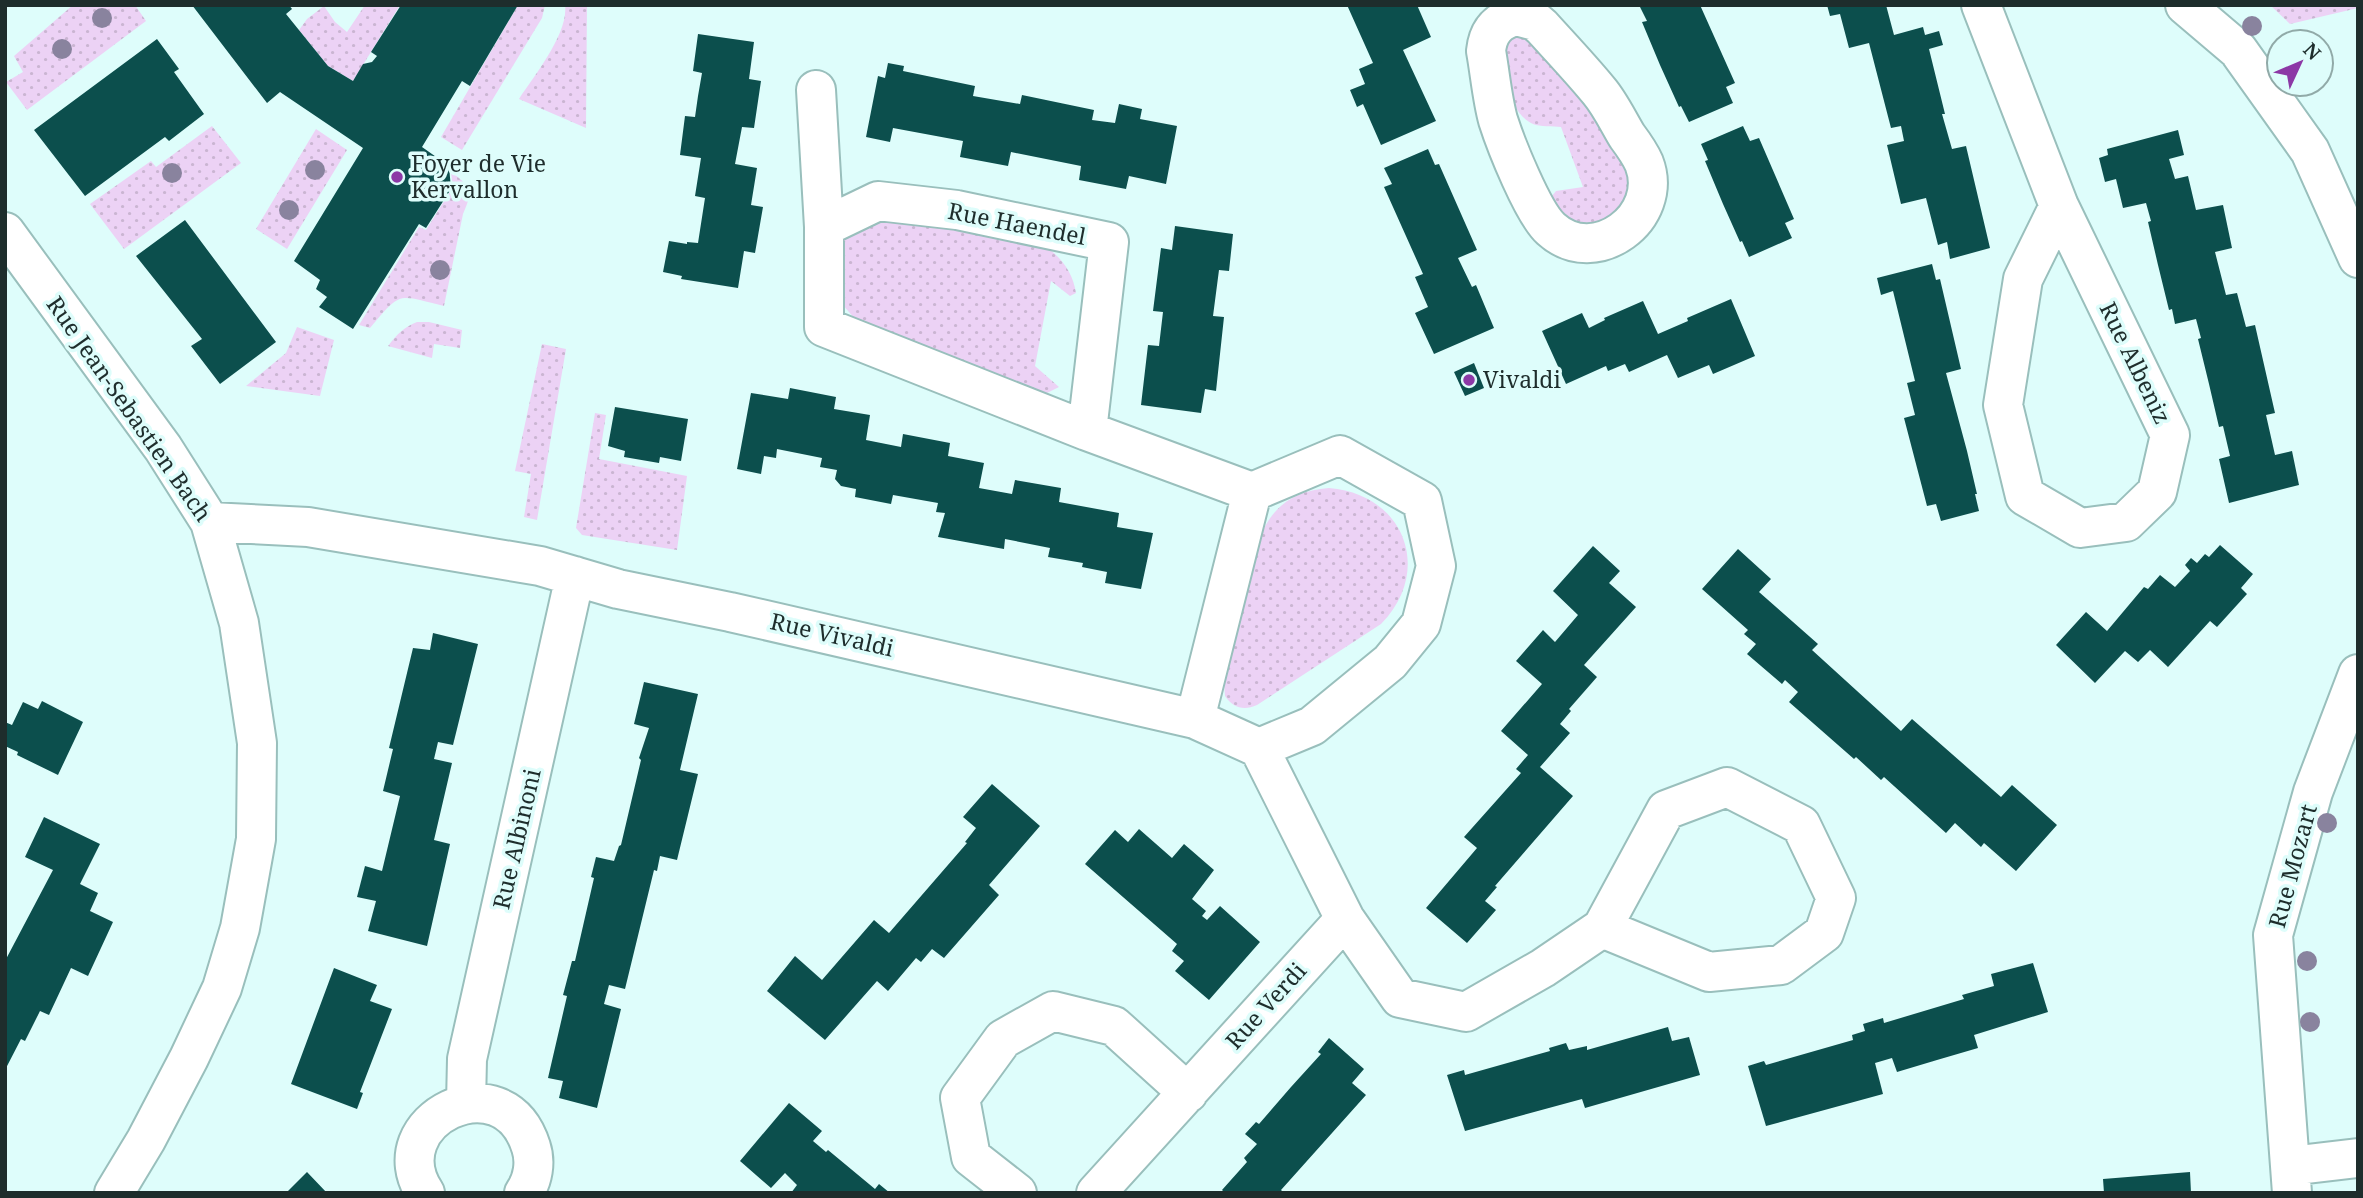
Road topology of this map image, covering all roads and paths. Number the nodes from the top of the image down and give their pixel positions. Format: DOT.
graph roads {
  1 [pos="1981,5"];
  2 [pos="2185,5"];
  3 [pos="1504,12"];
  4 [pos="816,90"];
  5 [pos="2059,206"];
  6 [pos="824,227"];
  7 [pos="5,232"];
  8 [pos="2358,258"];
  9 [pos="1087,431"];
  10 [pos="1252,492"];
  11 [pos="210,522"];
  12 [pos="575,576"];
  13 [pos="2358,674"];
  14 [pos="1195,719"];
  15 [pos="1259,748"];
  16 [pos="1345,919"];
  17 [pos="1602,928"];
  18 [pos="1188,1093"];
  19 [pos="466,1102"];
  20 [pos="2358,1158"];
  21 [pos="2291,1179"];
  22 [pos="114,1193"];
  23 [pos="425,1193"];
  24 [pos="524,1193"];
  25 [pos="1017,1193"];
  26 [pos="1096,1193"];
  1 -- 5 [label="street, Rue Albeniz"];
  2 -- 8 [label="street"];
  3 -- 3 [label="street"];
  4 -- 6 [label="street"];
  5 -- 5 [label="street, Rue Albeniz"];
  6 -- 9 [label="street"];
  6 -- 9 [label="street, Rue Haendel"];
  7 -- 11 [label="street, Rue Jean-Sebastien Bach"];
  9 -- 10 [label="street"];
  10 -- 14 [label="street"];
  10 -- 15 [label="street"];
  11 -- 12 [label="street, Rue Vivaldi"];
  11 -- 22 [label="street, Rue Jean-Sebastien Bach"];
  12 -- 14 [label="street, Rue Vivaldi"];
  12 -- 19 [label="street, Rue Albinoni"];
  13 -- 21 [label="street, Rue Mozart"];
  14 -- 15 [label="street, Rue Vivaldi"];
  15 -- 16 [label="street"];
  16 -- 17 [label="street"];
  16 -- 18 [label="street, Rue Verdi"];
  17 -- 17 [label="street"];
  18 -- 25 [label="street"];
  18 -- 26 [label="street, Rue Verdi"];
  19 -- 23 [label="street"];
  19 -- 24 [label="street"];
  20 -- 21 [label="street"];
}
